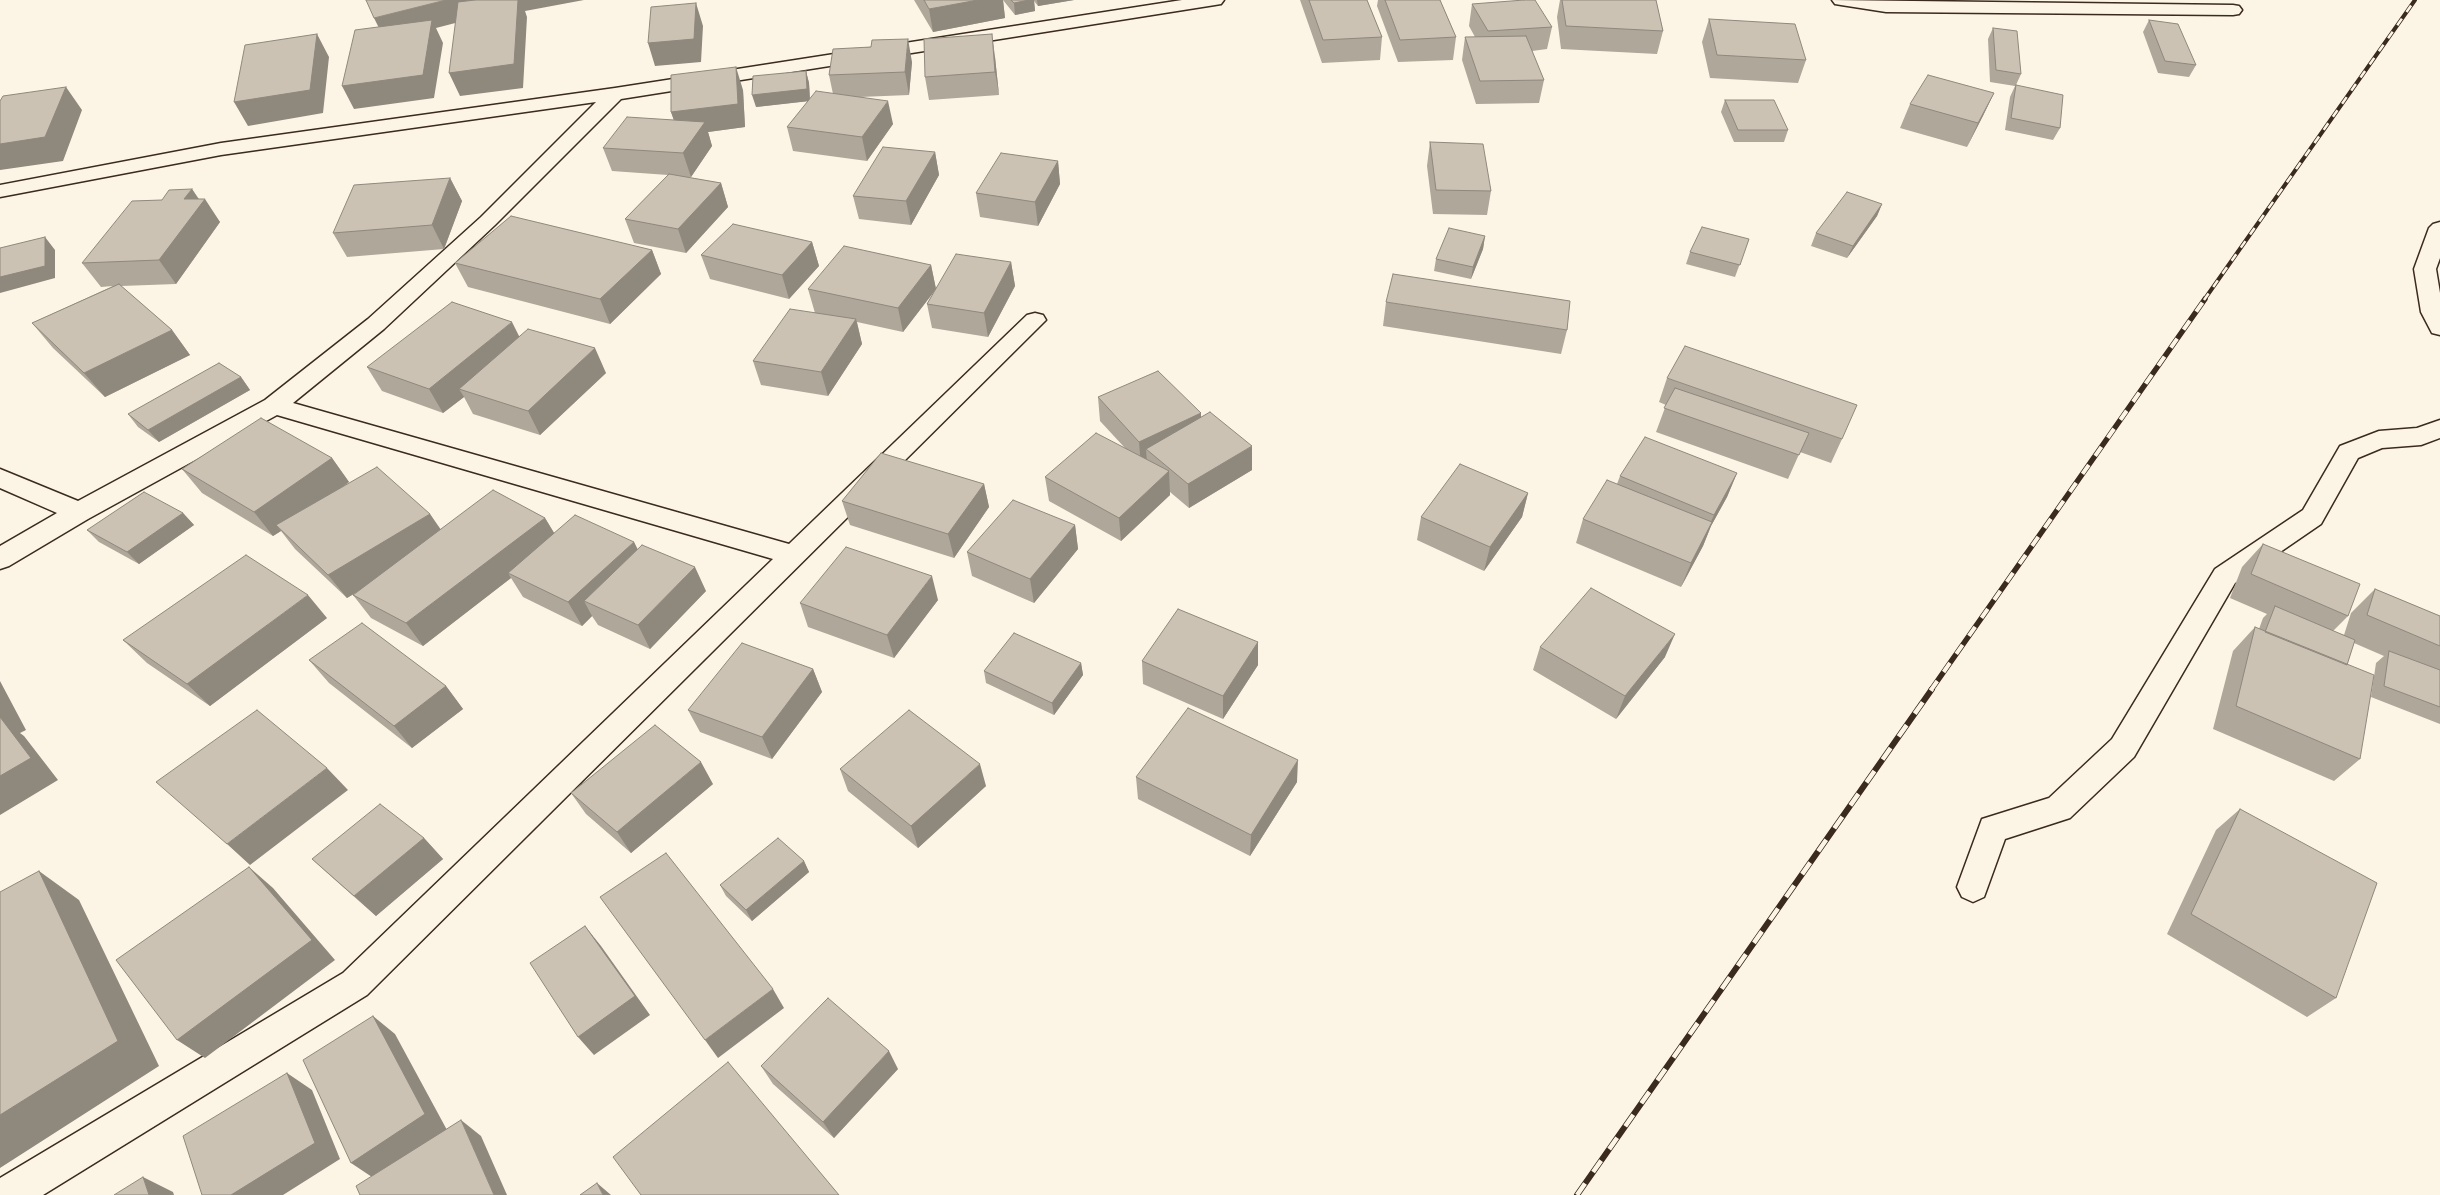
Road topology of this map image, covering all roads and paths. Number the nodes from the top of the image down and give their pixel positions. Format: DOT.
graph roads {
  1 [pos="1215,0"];
  2 [pos="1841,0"];
  3 [pos="2233,10"];
  4 [pos="615,94"];
  5 [pos="0,191"];
  6 [pos="2440,228"];
  7 [pos="1036,320"];
  8 [pos="2440,328"];
  9 [pos="274,406"];
  10 [pos="2440,428"];
  11 [pos="0,478"];
  12 [pos="79,512"];
  13 [pos="793,556"];
  14 [pos="0,559"];
  15 [pos="1974,887"];
  16 [pos="8,1195"];
  1 -- 4 [label="street"];
  2 -- 3 [label="street"];
  4 -- 5 [label="street"];
  4 -- 9 [label="street"];
  6 -- 8 [label="street"];
  7 -- 13 [label="street"];
  9 -- 12 [label="street"];
  9 -- 13 [label="street"];
  10 -- 15 [label="street"];
  11 -- 12 [label="street"];
  12 -- 14 [label="street"];
  13 -- 16 [label="street"];
}
